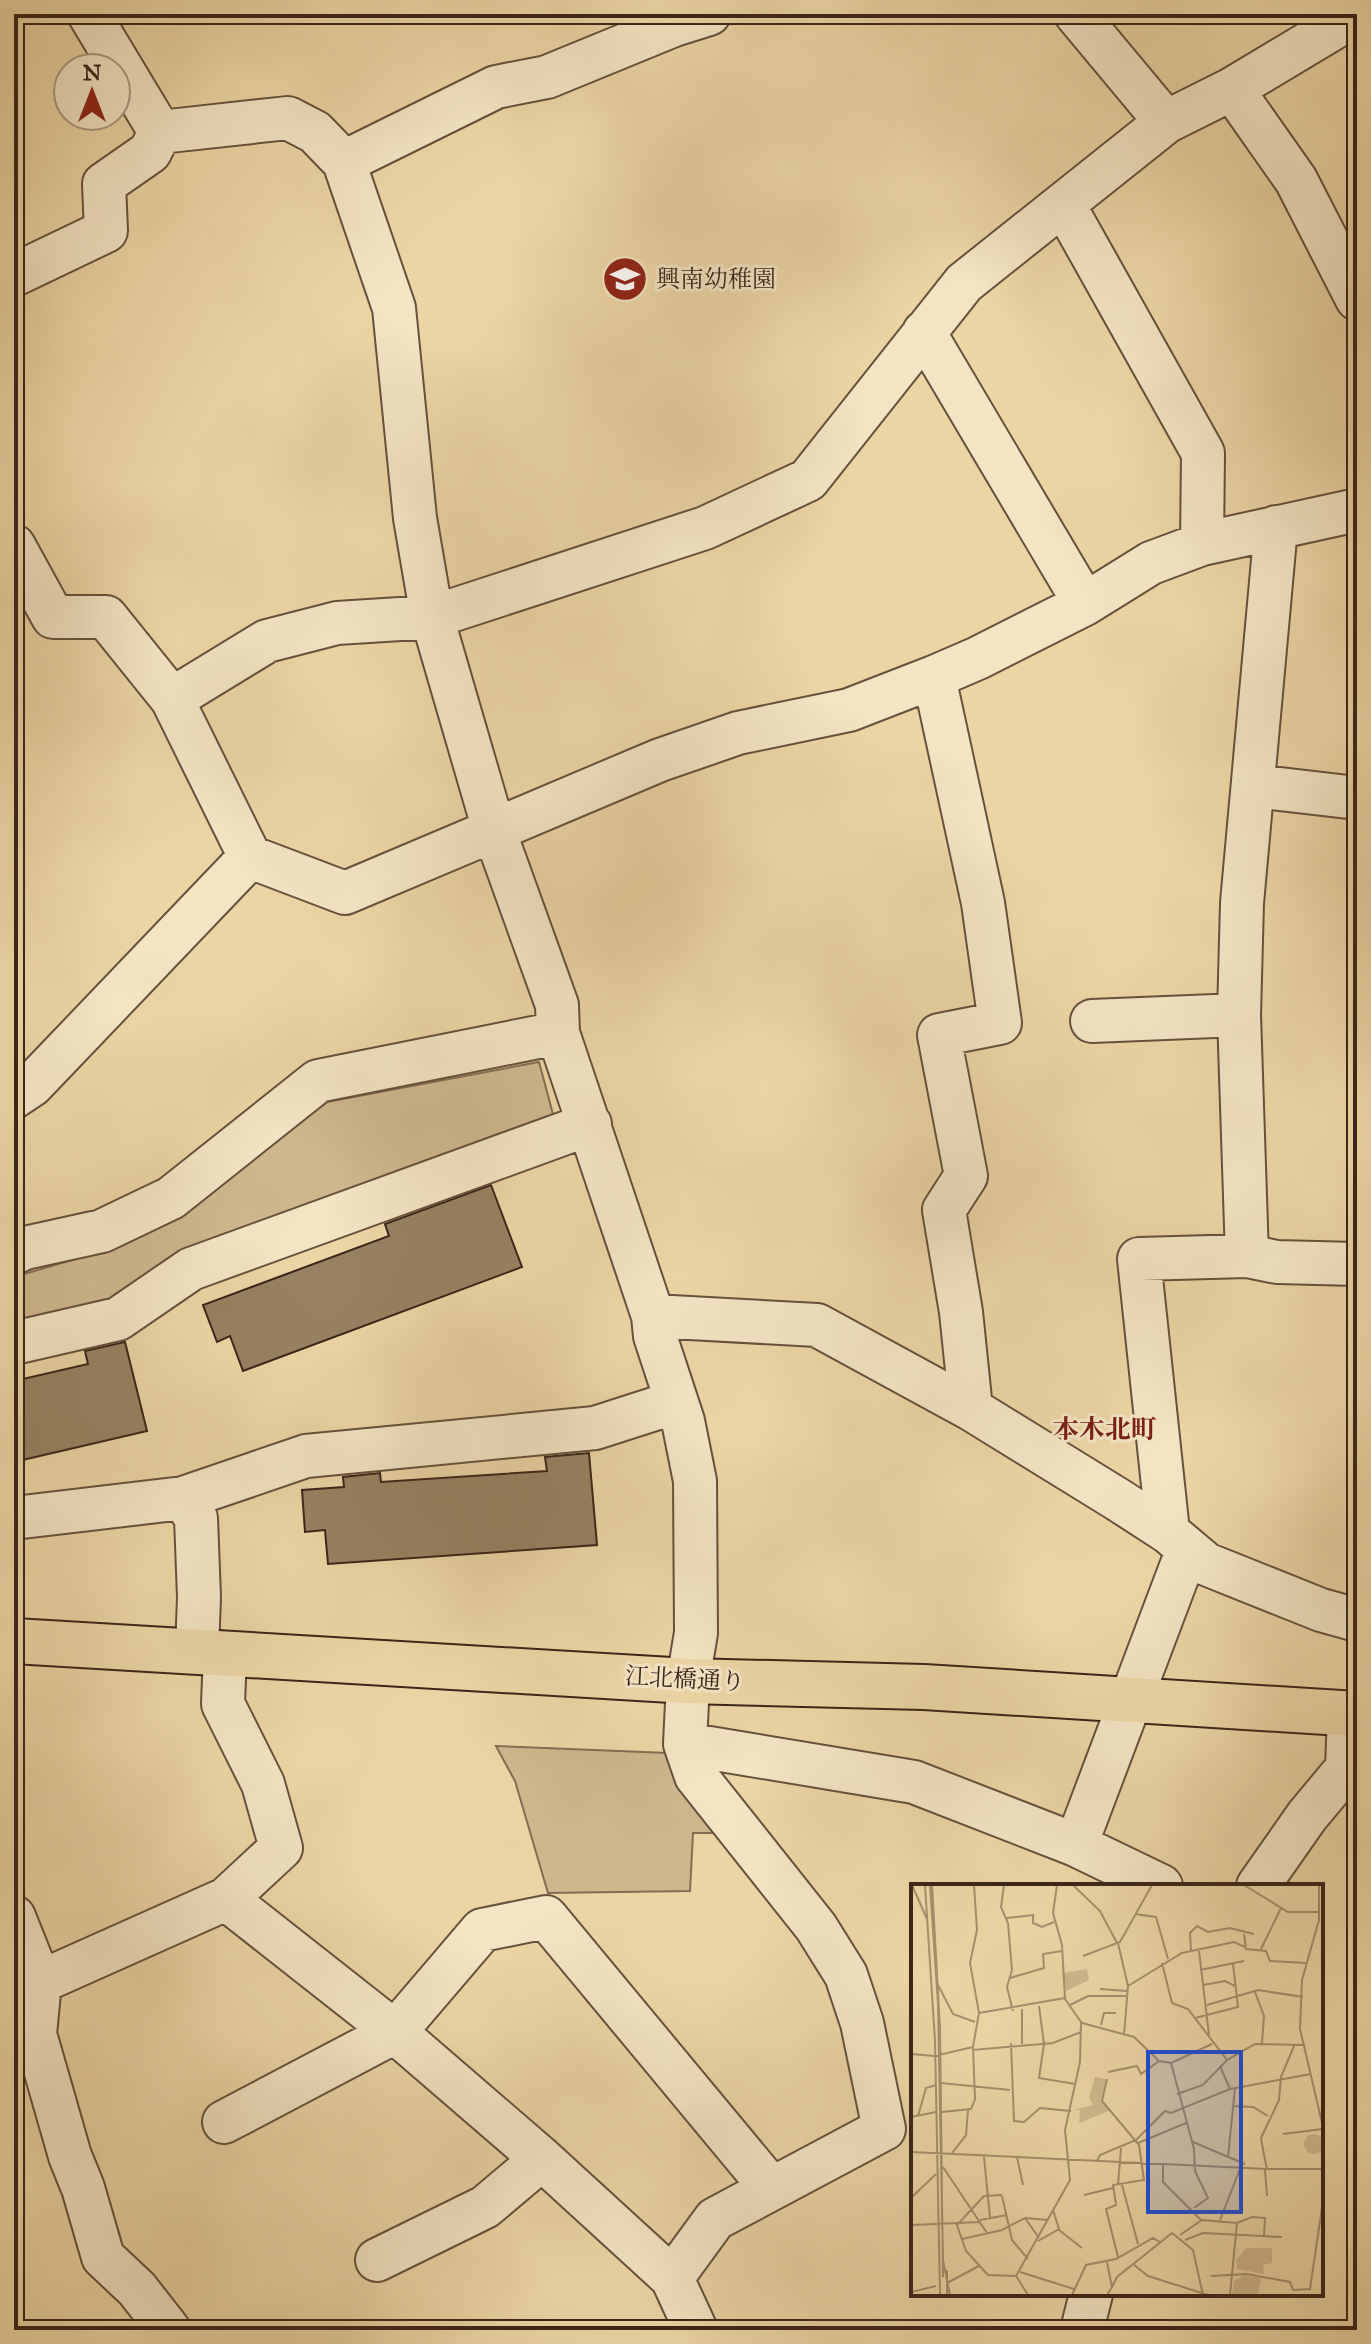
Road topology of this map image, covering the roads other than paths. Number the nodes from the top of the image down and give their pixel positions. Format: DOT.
graph roads {
  1 [pos="89,14"];
  2 [pos="709,14"];
  3 [pos="1076,14"];
  4 [pos="1357,14"];
  5 [pos="1232,89"];
  6 [pos="1166,122"];
  7 [pos="160,132"];
  8 [pos="344,162"];
  9 [pos="1064,205"];
  10 [pos="14,275"];
  11 [pos="1357,299"];
  12 [pos="924,332"];
  13 [pos="1357,510"];
  14 [pos="1276,527"];
  15 [pos="1202,544"];
  16 [pos="14,546"];
  17 [pos="1085,604"];
  18 [pos="432,617"];
  19 [pos="934,677"];
  20 [pos="172,699"];
  21 [pos="1253,786"];
  22 [pos="1357,798"];
  23 [pos="494,830"];
  24 [pos="250,857"];
  25 [pos="1239,1015"];
  26 [pos="1092,1021"];
  27 [pos="558,1033"];
  28 [pos="14,1097"];
  29 [pos="590,1124"];
  30 [pos="14,1253"];
  31 [pos="1247,1256"];
  32 [pos="1357,1264"];
  33 [pos="653,1316"];
  34 [pos="14,1343"];
  35 [pos="676,1402"];
  36 [pos="971,1409"];
  37 [pos="183,1498"];
  38 [pos="14,1518"];
  39 [pos="1178,1542"];
  40 [pos="1357,1620"];
  41 [pos="14,1641"];
  42 [pos="211,1652"];
  43 [pos="688,1681"];
  44 [pos="1131,1700"];
  45 [pos="1353,1714"];
  46 [pos="685,1744"];
  47 [pos="1076,1845"];
  48 [pos="1157,1884"];
  49 [pos="1259,1884"];
  50 [pos="226,1899"];
  51 [pos="14,1917"];
  52 [pos="40,1982"];
  53 [pos="395,2032"];
  54 [pos="24,2037"];
  55 [pos="224,2122"];
  56 [pos="542,2159"];
  57 [pos="771,2188"];
  58 [pos="377,2260"];
  59 [pos="672,2278"];
  60 [pos="1090,2296"];
  61 [pos="169,2330"];
  62 [pos="696,2330"];
  63 [pos="1082,2330"];
  1 -- 7 [label="street"];
  2 -- 8 [label="street"];
  3 -- 6 [label="street"];
  4 -- 5 [label="street"];
  5 -- 6 [label="street"];
  5 -- 11 [label="street"];
  6 -- 9 [label="street"];
  7 -- 8 [label="street"];
  7 -- 10 [label="street"];
  8 -- 18 [label="street"];
  9 -- 12 [label="street"];
  9 -- 15 [label="street"];
  12 -- 17 [label="street"];
  12 -- 18 [label="street"];
  13 -- 14 [label="street"];
  14 -- 15 [label="street"];
  14 -- 21 [label="street"];
  15 -- 17 [label="street"];
  16 -- 20 [label="street"];
  17 -- 19 [label="street"];
  18 -- 20 [label="street"];
  18 -- 23 [label="street"];
  19 -- 23 [label="street"];
  19 -- 36 [label="street"];
  20 -- 24 [label="street"];
  21 -- 22 [label="street"];
  21 -- 25 [label="street"];
  23 -- 24 [label="street"];
  23 -- 27 [label="street"];
  24 -- 28 [label="street"];
  25 -- 26 [label="street"];
  25 -- 31 [label="street"];
  27 -- 29 [label="street"];
  27 -- 30 [label="street"];
  29 -- 33 [label="street"];
  29 -- 34 [label="street"];
  31 -- 32 [label="street"];
  31 -- 39 [label="street"];
  33 -- 35 [label="street"];
  33 -- 36 [label="street"];
  35 -- 37 [label="street"];
  35 -- 43 [label="street"];
  36 -- 39 [label="street"];
  37 -- 38 [label="street"];
  37 -- 42 [label="street"];
  39 -- 40 [label="street"];
  39 -- 44 [label="street"];
  41 -- 42 [label="main road, 江北橋通り"];
  42 -- 43 [label="main road, 江北橋通り"];
  42 -- 50 [label="street"];
  43 -- 44 [label="main road, 江北橋通り"];
  43 -- 46 [label="street"];
  44 -- 45 [label="main road, 江北橋通り"];
  44 -- 47 [label="street"];
  45 -- 49 [label="street"];
  46 -- 47 [label="street"];
  46 -- 57 [label="street"];
  47 -- 48 [label="street"];
  50 -- 52 [label="street"];
  50 -- 53 [label="street"];
  51 -- 52 [label="street"];
  52 -- 54 [label="street"];
  53 -- 55 [label="street"];
  53 -- 56 [label="street"];
  53 -- 57 [label="street"];
  54 -- 61 [label="street"];
  56 -- 58 [label="street"];
  56 -- 59 [label="street"];
  57 -- 59 [label="street"];
  59 -- 62 [label="street"];
  60 -- 63 [label="street"];
}
